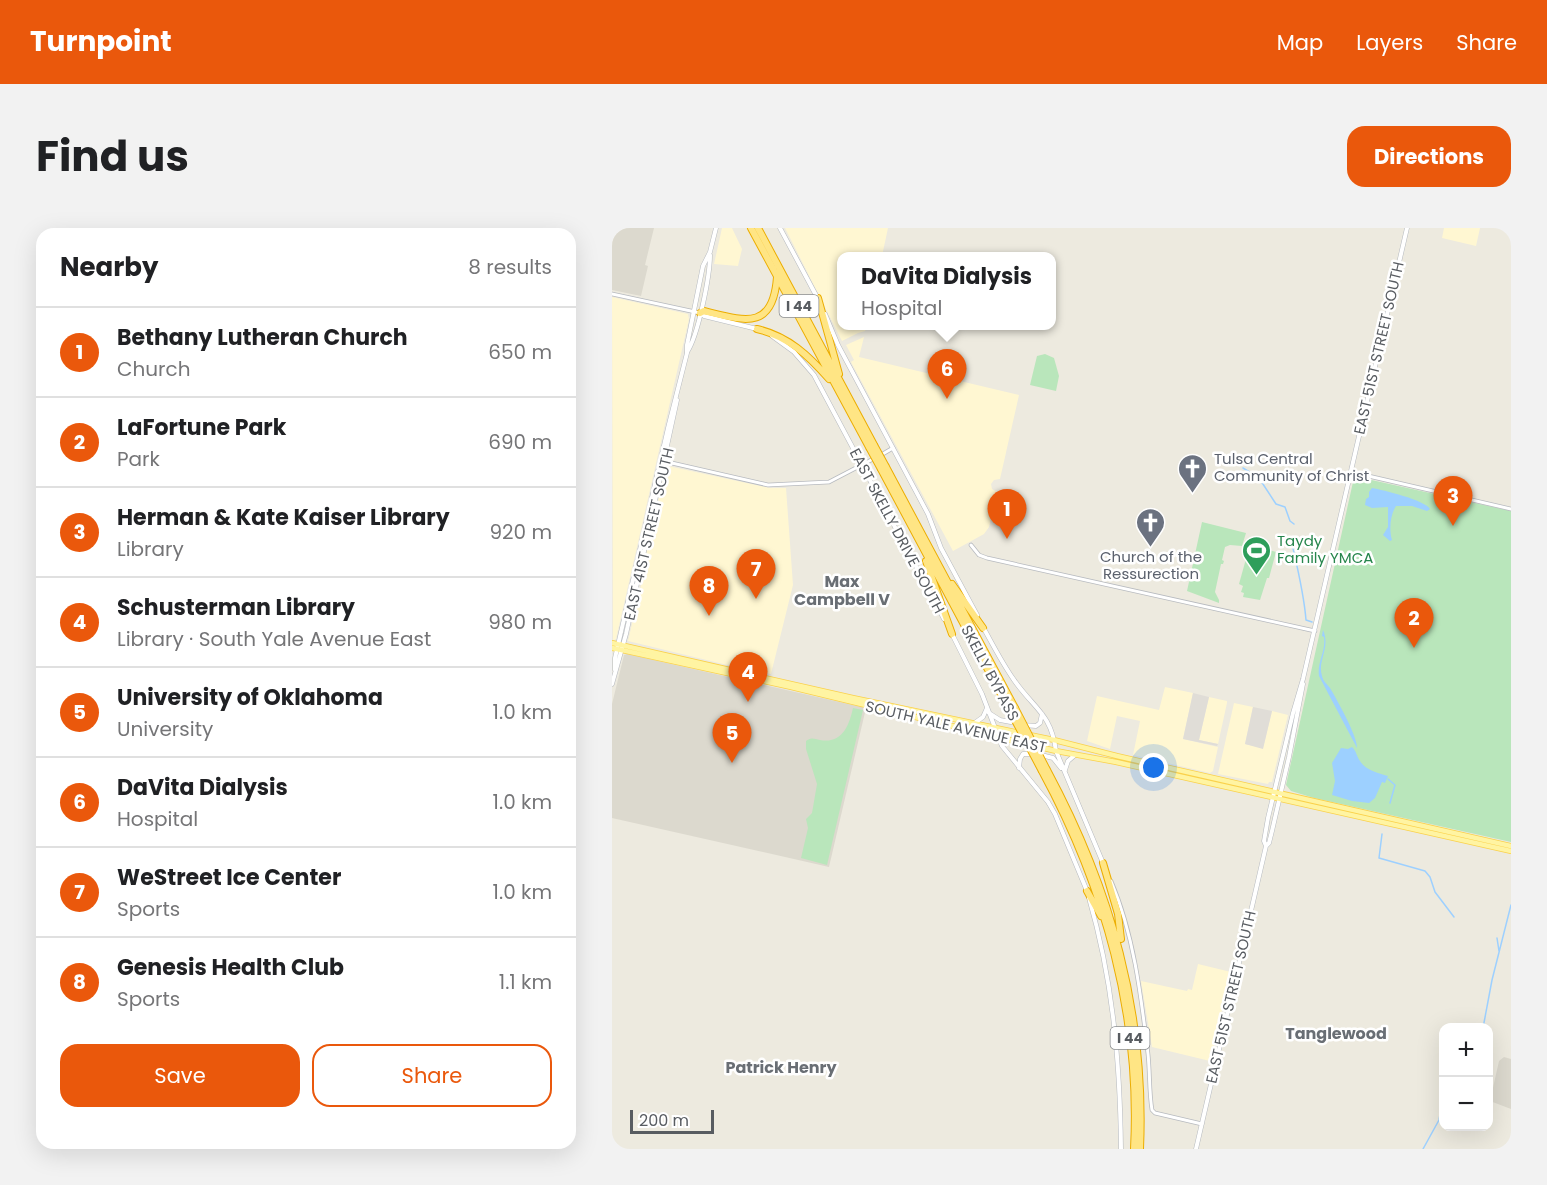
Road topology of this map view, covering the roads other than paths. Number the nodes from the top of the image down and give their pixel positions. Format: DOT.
graph roads {
  1 [pos="716,228"];
  2 [pos="752,228"];
  3 [pos="758,228"];
  4 [pos="780,228"];
  5 [pos="1407,228"];
  6 [pos="777,276"];
  7 [pos="612,294"];
  8 [pos="818,298"];
  9 [pos="697,312"];
  10 [pos="758,329"];
  11 [pos="839,385"];
  12 [pos="893,448"];
  13 [pos="663,461"];
  14 [pos="862,465"];
  15 [pos="883,468"];
  16 [pos="1351,472"];
  17 [pos="1511,509"];
  18 [pos="971,545"];
  19 [pos="923,549"];
  20 [pos="939,566"];
  21 [pos="983,627"];
  22 [pos="1314,631"];
  23 [pos="952,634"];
  24 [pos="612,643"];
  25 [pos="619,647"];
  26 [pos="692,660"];
  27 [pos="685,663"];
  28 [pos="1304,679"];
  29 [pos="773,681"];
  30 [pos="612,684"];
  31 [pos="987,708"];
  32 [pos="1012,708"];
  33 [pos="989,713"];
  34 [pos="1042,713"];
  35 [pos="929,717"];
  36 [pos="976,722"];
  37 [pos="994,726"];
  38 [pos="998,738"];
  39 [pos="1054,740"];
  40 [pos="1056,752"];
  41 [pos="1075,755"];
  42 [pos="1108,757"];
  43 [pos="1020,768"];
  44 [pos="1045,771"];
  45 [pos="1065,772"];
  46 [pos="1274,795"];
  47 [pos="1280,796"];
  48 [pos="1266,846"];
  49 [pos="1511,846"];
  50 [pos="1511,851"];
  51 [pos="1103,863"];
  52 [pos="1087,891"];
  53 [pos="1108,930"];
  54 [pos="1125,970"];
  55 [pos="1202,1124"];
  56 [pos="1121,1149"];
  57 [pos="1134,1149"];
  58 [pos="1140,1149"];
  59 [pos="1196,1149"];
  1 -- 9 [label="main road, EAST 41ST STREET SOUTH"];
  2 -- 6 [label="highway, SKELLY BYPASS / I 44"];
  3 -- 11 [label="highway, SKELLY BYPASS / I 44"];
  4 -- 8 [label="main road, EAST SKELLY DRIVE SOUTH"];
  5 -- 16 [label="main road, EAST 51ST STREET SOUTH"];
  6 -- 9 [label="highway"];
  6 -- 11 [label="highway, SKELLY BYPASS / I 44"];
  7 -- 9 [label="street"];
  8 -- 11 [label="highway"];
  8 -- 12 [label="main road, EAST SKELLY DRIVE SOUTH"];
  9 -- 10 [label="main road, EAST SKELLY DRIVE SOUTH"];
  9 -- 13 [label="main road, EAST 41ST STREET SOUTH"];
  10 -- 11 [label="highway"];
  10 -- 14 [label="main road, EAST SKELLY DRIVE SOUTH"];
  11 -- 15 [label="highway, SKELLY BYPASS / I 44, bridge"];
  12 -- 14 [label="street"];
  12 -- 21 [label="main road, EAST SKELLY DRIVE SOUTH"];
  13 -- 14 [label="street"];
  13 -- 25 [label="main road, EAST 41ST STREET SOUTH"];
  14 -- 23 [label="main road, EAST SKELLY DRIVE SOUTH"];
  15 -- 19 [label="highway, SKELLY BYPASS / I 44"];
  15 -- 20 [label="highway, SKELLY BYPASS / I 44"];
  16 -- 17 [label="street"];
  16 -- 22 [label="main road, EAST 51ST STREET SOUTH"];
  18 -- 22 [label="street"];
  19 -- 23 [label="highway"];
  19 -- 32 [label="highway, SKELLY BYPASS / I 44"];
  20 -- 21 [label="highway"];
  20 -- 32 [label="highway, SKELLY BYPASS / I 44"];
  21 -- 34 [label="main road, EAST SKELLY DRIVE SOUTH"];
  22 -- 28 [label="main road, EAST 51ST STREET SOUTH"];
  23 -- 31 [label="main road, EAST SKELLY DRIVE SOUTH"];
  24 -- 25 [label="main road, SOUTH YALE AVENUE EAST"];
  25 -- 26 [label="main road, SOUTH YALE AVENUE EAST"];
  25 -- 27 [label="main road, SOUTH YALE AVENUE EAST"];
  25 -- 30 [label="main road, EAST 41ST STREET SOUTH"];
  26 -- 27 [label="main road"];
  26 -- 29 [label="main road, SOUTH YALE AVENUE EAST"];
  27 -- 29 [label="main road, SOUTH YALE AVENUE EAST"];
  28 -- 46 [label="main road, EAST 51ST STREET SOUTH"];
  28 -- 47 [label="main road, EAST 51ST STREET SOUTH"];
  29 -- 35 [label="main road, SOUTH YALE AVENUE EAST"];
  31 -- 33 [label="main road, EAST SKELLY DRIVE SOUTH"];
  31 -- 36 [label="main road"];
  32 -- 44 [label="highway, SKELLY BYPASS / I 44, bridge"];
  33 -- 34 [label="main road"];
  33 -- 37 [label="main road, EAST SKELLY DRIVE SOUTH"];
  34 -- 39 [label="main road, EAST SKELLY DRIVE SOUTH"];
  35 -- 36 [label="main road, SOUTH YALE AVENUE EAST"];
  35 -- 38 [label="main road, SOUTH YALE AVENUE EAST"];
  36 -- 37 [label="main road, SOUTH YALE AVENUE EAST"];
  37 -- 38 [label="main road, EAST SKELLY DRIVE SOUTH"];
  37 -- 39 [label="main road, SOUTH YALE AVENUE EAST"];
  38 -- 40 [label="main road, SOUTH YALE AVENUE EAST"];
  38 -- 43 [label="main road, EAST SKELLY DRIVE SOUTH"];
  39 -- 40 [label="main road, EAST SKELLY DRIVE SOUTH"];
  39 -- 42 [label="main road, SOUTH YALE AVENUE EAST"];
  40 -- 41 [label="main road, SOUTH YALE AVENUE EAST"];
  40 -- 45 [label="main road, EAST SKELLY DRIVE SOUTH"];
  41 -- 42 [label="main road, SOUTH YALE AVENUE EAST"];
  41 -- 45 [label="main road"];
  42 -- 46 [label="main road, SOUTH YALE AVENUE EAST"];
  43 -- 45 [label="main road"];
  43 -- 52 [label="main road, EAST SKELLY DRIVE SOUTH"];
  44 -- 53 [label="highway, SKELLY BYPASS / I 44"];
  44 -- 54 [label="highway, SKELLY BYPASS / I 44"];
  45 -- 51 [label="main road, EAST SKELLY DRIVE SOUTH"];
  46 -- 47 [label="main road, SOUTH YALE AVENUE EAST"];
  46 -- 48 [label="main road, EAST 51ST STREET SOUTH"];
  47 -- 48 [label="main road, EAST 51ST STREET SOUTH"];
  47 -- 49 [label="main road, SOUTH YALE AVENUE EAST"];
  47 -- 50 [label="main road, SOUTH YALE AVENUE EAST"];
  48 -- 55 [label="main road, EAST 51ST STREET SOUTH"];
  51 -- 54 [label="highway"];
  51 -- 55 [label="street, EAST SKELLY DRIVE SOUTH"];
  52 -- 53 [label="highway"];
  52 -- 56 [label="main road, EAST SKELLY DRIVE SOUTH"];
  53 -- 57 [label="highway, SKELLY BYPASS / I 44"];
  54 -- 58 [label="highway, SKELLY BYPASS / I 44"];
  55 -- 59 [label="main road, EAST 51ST STREET SOUTH"];
}
